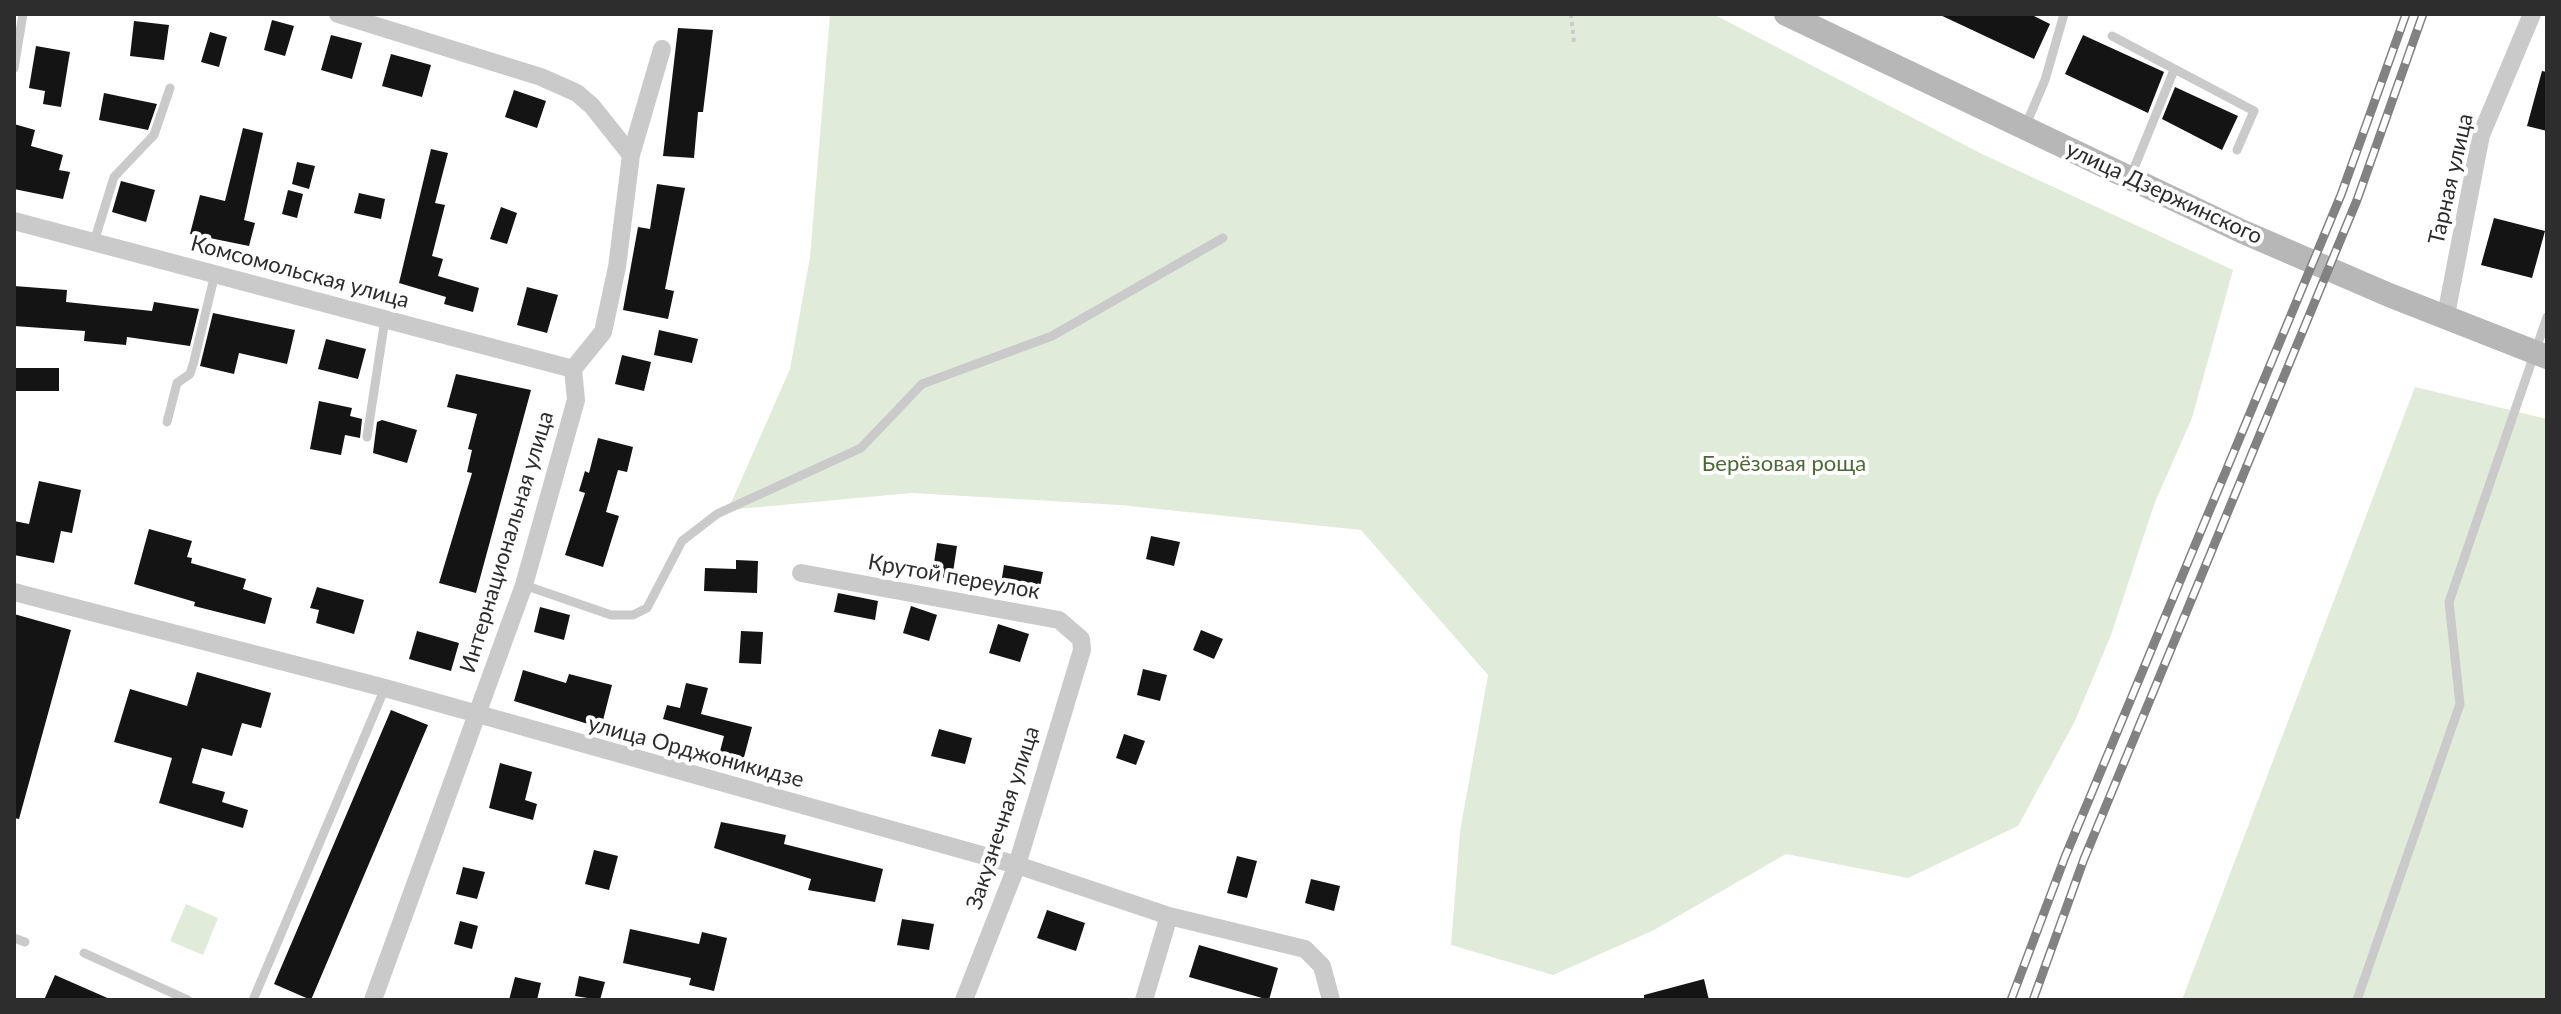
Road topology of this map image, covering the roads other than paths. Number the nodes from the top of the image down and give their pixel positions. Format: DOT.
graph roads {
  1 [pos="23,14"];
  2 [pos="338,14"];
  3 [pos="1786,14"];
  4 [pos="2064,14"];
  5 [pos="2532,14"];
  6 [pos="2112,36"];
  7 [pos="662,49"];
  8 [pos="14,68"];
  9 [pos="2174,70"];
  10 [pos="170,88"];
  11 [pos="2025,127"];
  12 [pos="2237,150"];
  13 [pos="631,155"];
  14 [pos="2130,178"];
  15 [pos="14,221"];
  16 [pos="1223,238"];
  17 [pos="94,242"];
  18 [pos="215,274"];
  19 [pos="2446,315"];
  20 [pos="2547,317"];
  21 [pos="385,319"];
  22 [pos="2540,355"];
  23 [pos="573,369"];
  24 [pos="167,422"];
  25 [pos="367,437"];
  26 [pos="801,573"];
  27 [pos="524,585"];
  28 [pos="14,592"];
  29 [pos="1082,650"];
  30 [pos="385,688"];
  31 [pos="477,716"];
  32 [pos="1017,865"];
  33 [pos="1169,916"];
  34 [pos="14,938"];
  35 [pos="25,942"];
  36 [pos="84,953"];
  37 [pos="188,1000"];
  38 [pos="253,1000"];
  39 [pos="373,1000"];
  40 [pos="964,1000"];
  41 [pos="1144,1000"];
  42 [pos="1331,1000"];
  43 [pos="2357,1000"];
  1 -- 8 [label="lane"];
  2 -- 13 [label="street"];
  3 -- 11 [label="main road, улица Дзержинского"];
  4 -- 11 [label="lane"];
  5 -- 19 [label="street, Тарная улица"];
  6 -- 9 [label="lane"];
  7 -- 13 [label="street"];
  9 -- 12 [label="lane"];
  9 -- 14 [label="lane"];
  10 -- 17 [label="lane"];
  11 -- 14 [label="main road, улица Дзержинского"];
  13 -- 23 [label="street"];
  14 -- 19 [label="main road, улица Дзержинского"];
  15 -- 17 [label="street, Комсомольская улица"];
  16 -- 27 [label="lane"];
  17 -- 18 [label="street, Комсомольская улица"];
  18 -- 21 [label="street, Комсомольская улица"];
  18 -- 24 [label="lane"];
  19 -- 22 [label="main road, улица Дзержинского"];
  20 -- 22 [label="lane"];
  21 -- 23 [label="street, Комсомольская улица"];
  21 -- 25 [label="lane"];
  22 -- 43 [label="lane"];
  23 -- 27 [label="street, Интернациональная улица"];
  26 -- 29 [label="street, Крутой переулок"];
  27 -- 31 [label="street, Интернациональная улица"];
  28 -- 30 [label="street, улица Орджоникидзе"];
  29 -- 32 [label="street, Закузнечная улица"];
  30 -- 31 [label="street, улица Орджоникидзе"];
  30 -- 38 [label="lane"];
  31 -- 32 [label="street, улица Орджоникидзе"];
  31 -- 39 [label="street, Интернациональная улица"];
  32 -- 33 [label="street, улица Орджоникидзе"];
  32 -- 40 [label="street, Закузнечная улица"];
  33 -- 41 [label="street"];
  33 -- 42 [label="street, улица Орджоникидзе"];
  34 -- 35 [label="lane"];
  36 -- 37 [label="lane"];
}
